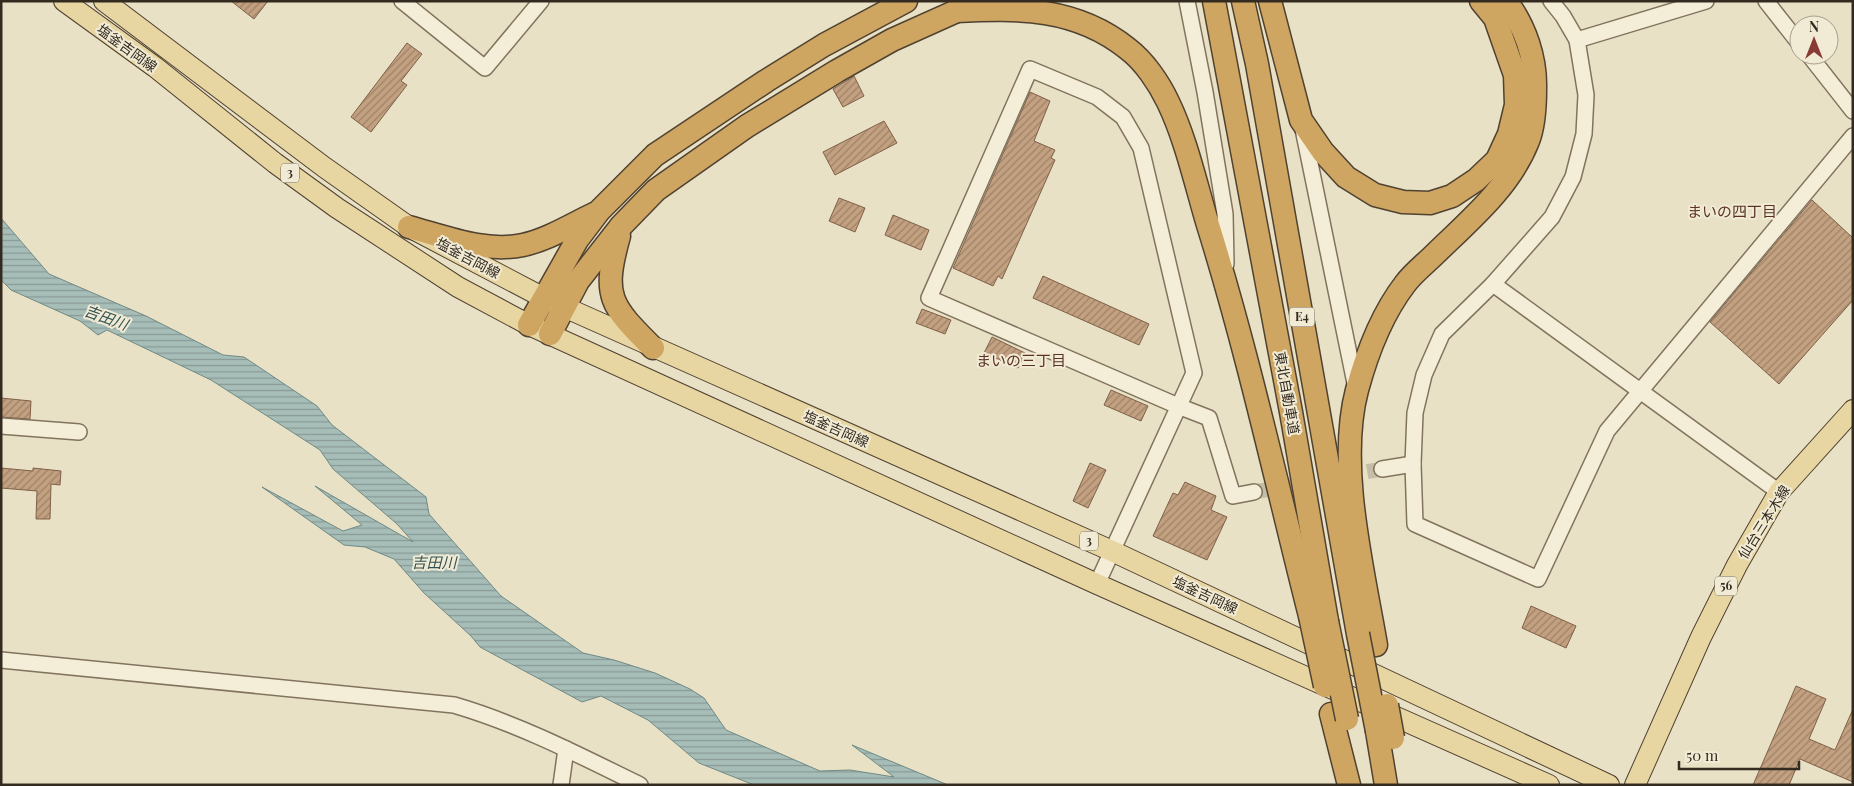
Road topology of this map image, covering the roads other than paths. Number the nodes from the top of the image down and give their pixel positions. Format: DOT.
graph roads {
  1 [pos="64,1"];
  2 [pos="104,1"];
  3 [pos="402,1"];
  4 [pos="540,1"];
  5 [pos="906,1"];
  6 [pos="978,1"];
  7 [pos="1187,1"];
  8 [pos="1214,1"];
  9 [pos="1243,1"];
  10 [pos="1270,1"];
  11 [pos="1481,1"];
  12 [pos="1506,1"];
  13 [pos="1552,1"];
  14 [pos="1706,1"];
  15 [pos="1766,1"];
  16 [pos="956,11"];
  17 [pos="1789,30"];
  18 [pos="1577,40"];
  19 [pos="1817,65"];
  20 [pos="1853,111"];
  21 [pos="1301,120"];
  22 [pos="1853,136"];
  23 [pos="599,211"];
  24 [pos="622,226"];
  25 [pos="409,227"];
  26 [pos="1493,284"];
  27 [pos="1227,285"];
  28 [pos="544,298"];
  29 [pos="565,308"];
  30 [pos="529,325"];
  31 [pos="550,334"];
  32 [pos="653,348"];
  33 [pos="1640,390"];
  34 [pos="1356,391"];
  35 [pos="1178,406"];
  36 [pos="1853,410"];
  37 [pos="1,426"];
  38 [pos="80,432"];
  39 [pos="1413,464"];
  40 [pos="1382,469"];
  41 [pos="1254,492"];
  42 [pos="1779,492"];
  43 [pos="1112,551"];
  44 [pos="1097,584"];
  45 [pos="1319,619"];
  46 [pos="1367,639"];
  47 [pos="1,660"];
  48 [pos="1339,717"];
  49 [pos="1385,734"];
  50 [pos="566,749"];
  51 [pos="561,785"];
  52 [pos="640,785"];
  53 [pos="1349,785"];
  54 [pos="1358,785"];
  55 [pos="1386,785"];
  56 [pos="1401,785"];
  57 [pos="1549,785"];
  58 [pos="1609,785"];
  59 [pos="1635,785"];
  1 -- 30 [label="main road, 塩釜吉岡線 / 3"];
  2 -- 25 [label="main road, 塩釜吉岡線 / 3"];
  3 -- 4 [label="street"];
  5 -- 23 [label="highway"];
  6 -- 16 [label="highway"];
  7 -- 27 [label="street"];
  8 -- 45 [label="highway, 東北自動車道 / E4"];
  9 -- 46 [label="highway, 東北自動車道 / E4"];
  10 -- 21 [label="highway"];
  11 -- 21 [label="highway"];
  12 -- 34 [label="highway"];
  13 -- 18 [label="street"];
  14 -- 18 [label="street"];
  15 -- 17 [label="street"];
  16 -- 24 [label="highway"];
  16 -- 27 [label="highway"];
  18 -- 26 [label="street"];
  19 -- 20 [label="street"];
  21 -- 34 [label="street"];
  22 -- 33 [label="street"];
  23 -- 25 [label="highway"];
  23 -- 28 [label="highway"];
  24 -- 29 [label="highway"];
  24 -- 32 [label="highway"];
  25 -- 28 [label="main road, 塩釜吉岡線 / 3"];
  26 -- 33 [label="street"];
  26 -- 39 [label="street"];
  27 -- 45 [label="highway"];
  28 -- 29 [label="main road, 塩釜吉岡線 / 3"];
  28 -- 30 [label="highway"];
  29 -- 31 [label="highway"];
  29 -- 32 [label="main road, 塩釜吉岡線 / 3"];
  30 -- 31 [label="main road, 塩釜吉岡線 / 3"];
  31 -- 44 [label="main road, 塩釜吉岡線 / 3"];
  32 -- 43 [label="main road, 塩釜吉岡線 / 3"];
  33 -- 39 [label="street"];
  33 -- 42 [label="street"];
  34 -- 46 [label="highway"];
  35 -- 35 [label="street"];
  35 -- 41 [label="street"];
  35 -- 43 [label="street"];
  36 -- 42 [label="main road, 仙台三本木線 / 56"];
  37 -- 38 [label="street"];
  39 -- 40 [label="street"];
  42 -- 59 [label="main road, 仙台三本木線 / 56"];
  43 -- 44 [label="street"];
  43 -- 58 [label="main road, 塩釜吉岡線 / 3"];
  44 -- 57 [label="main road, 塩釜吉岡線 / 3"];
  45 -- 48 [label="highway, 東北自動車道 / E4, bridge"];
  46 -- 49 [label="highway, 東北自動車道 / E4, bridge"];
  47 -- 50 [label="street"];
  48 -- 53 [label="highway"];
  48 -- 54 [label="highway, 東北自動車道 / E4"];
  49 -- 55 [label="highway, 東北自動車道 / E4"];
  49 -- 56 [label="highway"];
  50 -- 51 [label="street"];
  50 -- 52 [label="street"];
}
